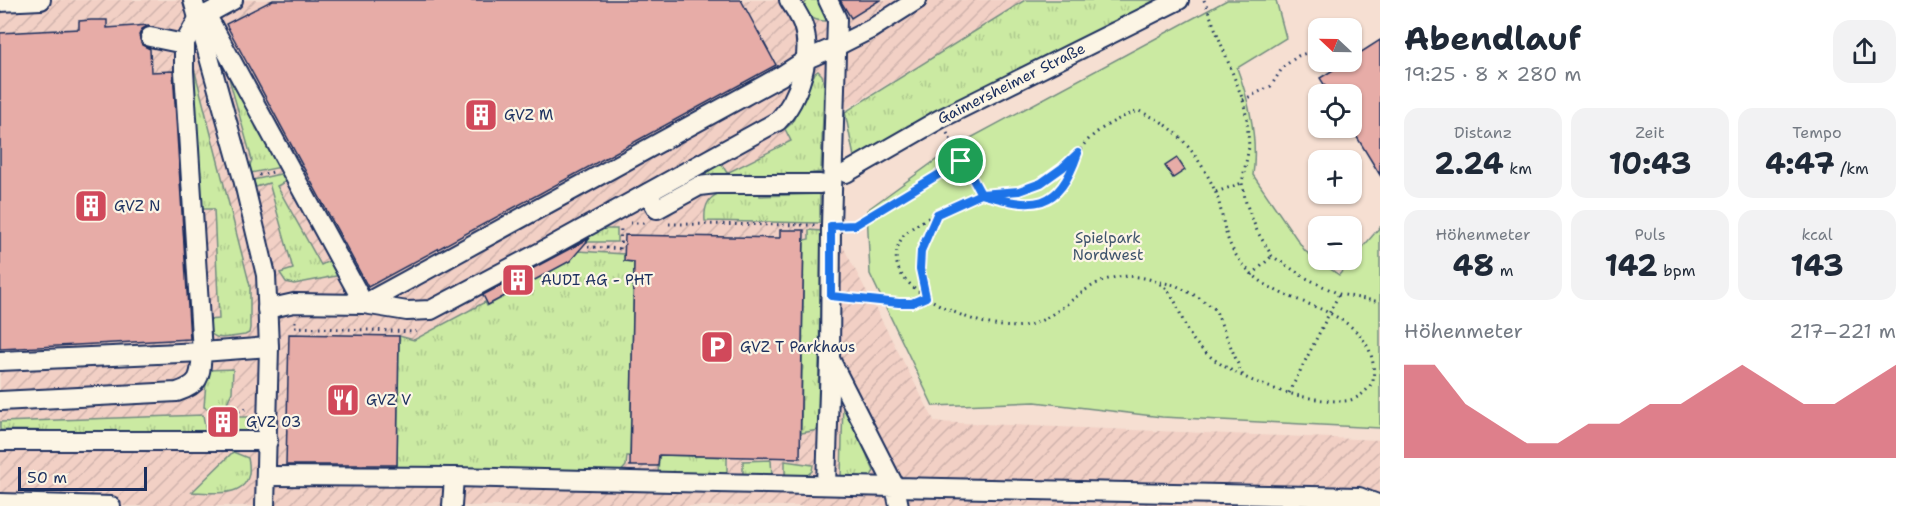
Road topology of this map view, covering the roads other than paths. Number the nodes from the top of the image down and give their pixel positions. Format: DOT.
graph roads {
  1 [pos="41,0"];
  2 [pos="193,0"];
  3 [pos="233,0"];
  4 [pos="789,0"];
  5 [pos="828,0"];
  6 [pos="917,0"];
  7 [pos="1179,0"];
  8 [pos="0,2"];
  9 [pos="202,16"];
  10 [pos="150,37"];
  11 [pos="184,44"];
  12 [pos="835,47"];
  13 [pos="807,59"];
  14 [pos="846,173"];
  15 [pos="695,178"];
  16 [pos="820,184"];
  17 [pos="648,193"];
  18 [pos="364,304"];
  19 [pos="267,309"];
  20 [pos="269,347"];
  21 [pos="202,352"];
  22 [pos="830,359"];
  23 [pos="0,361"];
  24 [pos="0,400"];
  25 [pos="0,441"];
  26 [pos="267,441"];
  27 [pos="266,476"];
  28 [pos="454,477"];
  29 [pos="826,485"];
  30 [pos="895,487"];
  31 [pos="0,503"];
  32 [pos="1380,505"];
  33 [pos="111,506"];
  34 [pos="265,506"];
  35 [pos="452,506"];
  36 [pos="899,506"];
  1 -- 8 [label="street"];
  2 -- 9 [label="street"];
  3 -- 9 [label="street"];
  4 -- 13 [label="street"];
  5 -- 12 [label="street"];
  6 -- 12 [label="street"];
  7 -- 14 [label="street, Gaimersheimer Straße"];
  9 -- 11 [label="street"];
  9 -- 18 [label="street"];
  9 -- 19 [label="street"];
  10 -- 11 [label="street"];
  11 -- 21 [label="street"];
  12 -- 13 [label="street"];
  12 -- 22 [label="street"];
  13 -- 15 [label="street"];
  13 -- 18 [label="street"];
  15 -- 16 [label="street"];
  15 -- 17 [label="street"];
  15 -- 17 [label="street"];
  17 -- 18 [label="street"];
  18 -- 19 [label="street"];
  19 -- 20 [label="street"];
  20 -- 21 [label="street"];
  20 -- 26 [label="street"];
  21 -- 23 [label="street"];
  21 -- 24 [label="street"];
  22 -- 29 [label="street"];
  22 -- 30 [label="street"];
  25 -- 26 [label="street"];
  26 -- 27 [label="street"];
  27 -- 28 [label="street"];
  27 -- 34 [label="street"];
  28 -- 29 [label="street"];
  28 -- 35 [label="street"];
  29 -- 30 [label="street"];
  30 -- 32 [label="street"];
  30 -- 36 [label="street"];
  31 -- 33 [label="street"];
}
